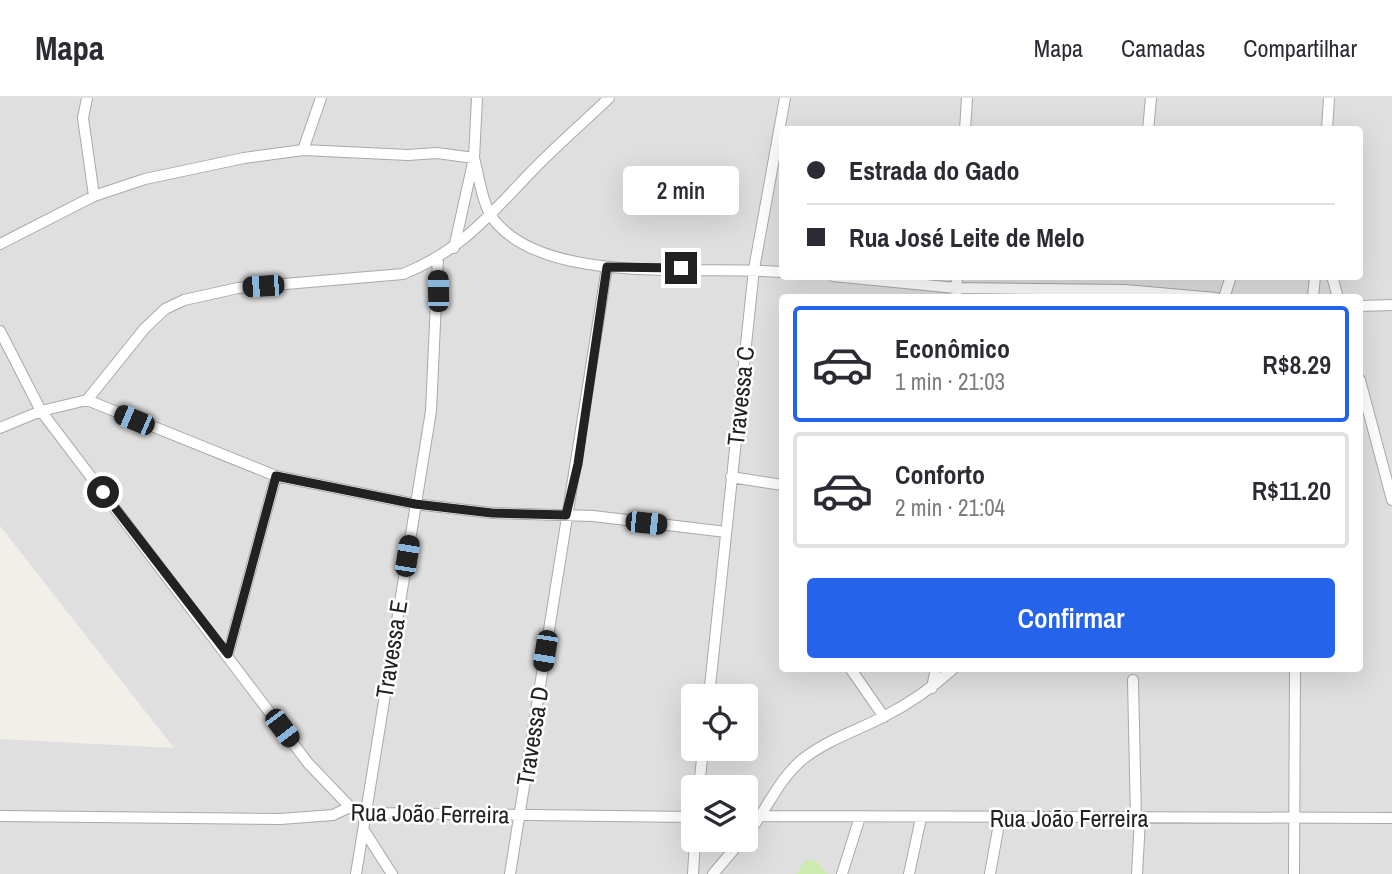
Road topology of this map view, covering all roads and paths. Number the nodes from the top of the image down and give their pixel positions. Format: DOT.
graph roads {
  1 [pos="87,98"];
  2 [pos="321,98"];
  3 [pos="477,98"];
  4 [pos="609,98"];
  5 [pos="785,98"];
  6 [pos="967,98"];
  7 [pos="1151,98"];
  8 [pos="1329,98"];
  9 [pos="780,126"];
  10 [pos="965,126"];
  11 [pos="1148,126"];
  12 [pos="1327,126"];
  13 [pos="779,131"];
  14 [pos="303,150"];
  15 [pos="474,158"];
  16 [pos="94,196"];
  17 [pos="491,217"];
  18 [pos="0,244"];
  19 [pos="454,248"];
  20 [pos="438,258"];
  21 [pos="607,267"];
  22 [pos="754,269"];
  23 [pos="779,272"];
  24 [pos="878,280"];
  25 [pos="1126,280"];
  26 [pos="956,287"];
  27 [pos="1125,290"];
  28 [pos="1170,294"];
  29 [pos="1392,305"];
  30 [pos="1363,306"];
  31 [pos="0,331"];
  32 [pos="1363,391"];
  33 [pos="87,400"];
  34 [pos="41,411"];
  35 [pos="0,428"];
  36 [pos="276,476"];
  37 [pos="731,477"];
  38 [pos="779,485"];
  39 [pos="1392,500"];
  40 [pos="415,504"];
  41 [pos="566,515"];
  42 [pos="726,532"];
  43 [pos="228,654"];
  44 [pos="853,672"];
  45 [pos="935,672"];
  46 [pos="950,672"];
  47 [pos="1295,672"];
  48 [pos="1133,680"];
  49 [pos="710,684"];
  50 [pos="932,688"];
  51 [pos="884,717"];
  52 [pos="350,807"];
  53 [pos="367,813"];
  54 [pos="520,814"];
  55 [pos="0,816"];
  56 [pos="758,816"];
  57 [pos="763,816"];
  58 [pos="681,817"];
  59 [pos="860,817"];
  60 [pos="921,818"];
  61 [pos="1000,818"];
  62 [pos="1294,818"];
  63 [pos="1392,818"];
  64 [pos="1138,819"];
  65 [pos="758,822"];
  66 [pos="365,832"];
  67 [pos="694,852"];
  68 [pos="732,852"];
  69 [pos="356,874"];
  70 [pos="392,874"];
  71 [pos="509,874"];
  72 [pos="693,874"];
  73 [pos="713,874"];
  74 [pos="842,874"];
  75 [pos="909,874"];
  76 [pos="990,874"];
  77 [pos="1137,874"];
  78 [pos="1294,874"];
  1 -- 16 [label="street"];
  2 -- 14 [label="street"];
  3 -- 15 [label="street"];
  4 -- 17 [label="street"];
  5 -- 9 [label="street, Travessa C"];
  6 -- 10 [label="street"];
  7 -- 11 [label="street"];
  8 -- 12 [label="street"];
  13 -- 22 [label="street, Travessa C"];
  14 -- 15 [label="street"];
  14 -- 16 [label="street"];
  15 -- 17 [label="street"];
  15 -- 19 [label="street"];
  16 -- 18 [label="street"];
  17 -- 19 [label="street"];
  17 -- 21 [label="street"];
  19 -- 20 [label="street"];
  20 -- 33 [label="street"];
  20 -- 40 [label="street, Travessa E"];
  21 -- 22 [label="street"];
  21 -- 41 [label="street, Travessa D"];
  22 -- 23 [label="street"];
  22 -- 37 [label="street, Travessa C"];
  24 -- 26 [label="street"];
  25 -- 27 [label="street"];
  26 -- 27 [label="street"];
  27 -- 28 [label="street"];
  29 -- 30 [label="street"];
  31 -- 34 [label="street"];
  32 -- 39 [label="street"];
  33 -- 34 [label="street"];
  33 -- 36 [label="street"];
  34 -- 35 [label="street"];
  34 -- 43 [label="street"];
  36 -- 40 [label="street"];
  36 -- 43 [label="street"];
  37 -- 38 [label="street"];
  37 -- 42 [label="street, Travessa C"];
  40 -- 41 [label="street"];
  40 -- 53 [label="street, Travessa E"];
  41 -- 42 [label="street"];
  41 -- 54 [label="street, Travessa D"];
  42 -- 49 [label="street, Travessa C"];
  43 -- 52 [label="street"];
  44 -- 51 [label="street"];
  45 -- 50 [label="street"];
  46 -- 50 [label="street"];
  47 -- 62 [label="street"];
  48 -- 64 [label="street"];
  50 -- 51 [label="street"];
  51 -- 57 [label="street"];
  52 -- 53 [label="street, Rua João Ferreira"];
  52 -- 55 [label="street, Rua João Ferreira"];
  53 -- 54 [label="street, Rua João Ferreira"];
  53 -- 66 [label="street, Travessa E"];
  54 -- 58 [label="street, Rua João Ferreira"];
  54 -- 71 [label="street, Travessa D"];
  56 -- 57 [label="street, Rua João Ferreira"];
  57 -- 59 [label="street, Rua João Ferreira"];
  57 -- 65 [label="street"];
  59 -- 60 [label="street, Rua João Ferreira"];
  59 -- 74 [label="street"];
  60 -- 61 [label="street, Rua João Ferreira"];
  60 -- 75 [label="street"];
  61 -- 64 [label="street, Rua João Ferreira"];
  61 -- 76 [label="street"];
  62 -- 63 [label="street, Rua João Ferreira"];
  62 -- 64 [label="street, Rua João Ferreira"];
  62 -- 78 [label="street"];
  64 -- 77 [label="street"];
  66 -- 69 [label="street, Travessa E"];
  66 -- 70 [label="street"];
  67 -- 72 [label="street"];
  68 -- 73 [label="street"];
}
